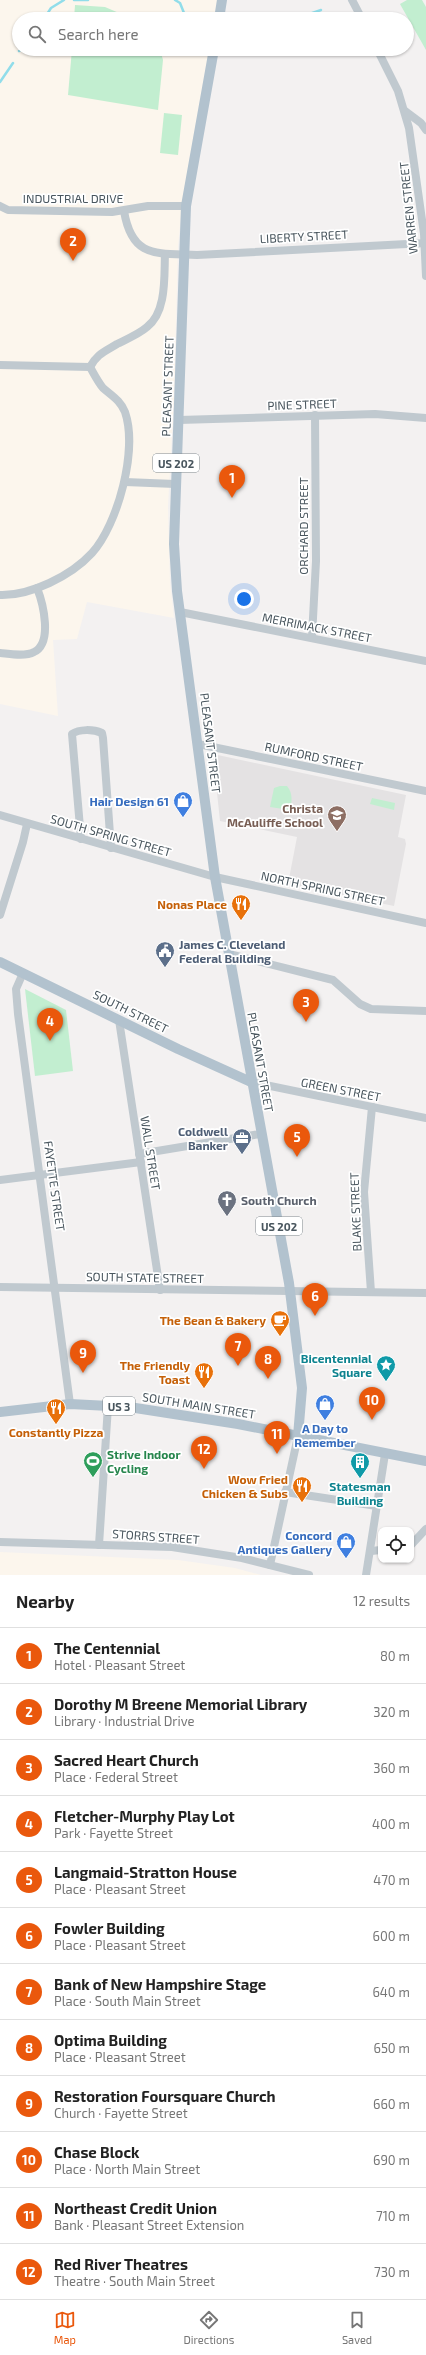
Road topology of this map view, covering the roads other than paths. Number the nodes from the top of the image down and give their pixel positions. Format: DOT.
graph roads {
  1 [pos="222,0"];
  2 [pos="352,0"];
  3 [pos="220,12"];
  4 [pos="358,12"];
  5 [pos="213,56"];
  6 [pos="380,56"];
  7 [pos="405,111"];
  8 [pos="426,130"];
  9 [pos="0,206"];
  10 [pos="186,206"];
  11 [pos="124,211"];
  12 [pos="425,243"];
  13 [pos="165,254"];
  14 [pos="184,254"];
  15 [pos="426,276"];
  16 [pos="0,365"];
  17 [pos="90,367"];
  18 [pos="315,415"];
  19 [pos="426,418"];
  20 [pos="179,420"];
  21 [pos="125,482"];
  22 [pos="175,484"];
  23 [pos="37,588"];
  24 [pos="0,594"];
  25 [pos="180,612"];
  26 [pos="312,637"];
  27 [pos="0,653"];
  28 [pos="426,661"];
  29 [pos="198,744"];
  30 [pos="426,791"];
  31 [pos="0,815"];
  32 [pos="27,824"];
  33 [pos="81,839"];
  34 [pos="111,848"];
  35 [pos="215,877"];
  36 [pos="0,916"];
  37 [pos="426,922"];
  38 [pos="229,954"];
  39 [pos="0,962"];
  40 [pos="23,973"];
  41 [pos="426,1011"];
  42 [pos="119,1020"];
  43 [pos="251,1082"];
  44 [pos="372,1107"];
  45 [pos="426,1118"];
  46 [pos="260,1134"];
  47 [pos="140,1158"];
  48 [pos="41,1175"];
  49 [pos="0,1180"];
  50 [pos="0,1287"];
  51 [pos="56,1288"];
  52 [pos="160,1290"];
  53 [pos="289,1292"];
  54 [pos="371,1292"];
  55 [pos="426,1292"];
  56 [pos="70,1404"];
  57 [pos="108,1406"];
  58 [pos="0,1412"];
  59 [pos="298,1436"];
  60 [pos="385,1454"];
  61 [pos="426,1461"];
  62 [pos="285,1492"];
  63 [pos="376,1506"];
  64 [pos="426,1529"];
  65 [pos="0,1542"];
  66 [pos="414,1542"];
  67 [pos="99,1545"];
  68 [pos="371,1550"];
  69 [pos="378,1550"];
  70 [pos="270,1565"];
  71 [pos="309,1575"];
  72 [pos="366,1575"];
  1 -- 3 [label="main road"];
  2 -- 4 [label="street"];
  5 -- 10 [label="main road, PLEASANT STREET / US 202"];
  6 -- 7 [label="street, WARREN STREET"];
  7 -- 8 [label="street"];
  7 -- 12 [label="street, WARREN STREET"];
  9 -- 11 [label="street, INDUSTRIAL DRIVE"];
  10 -- 11 [label="street, INDUSTRIAL DRIVE"];
  10 -- 14 [label="main road, PLEASANT STREET / US 202"];
  11 -- 13 [label="street, LIBERTY STREET"];
  12 -- 14 [label="street, LIBERTY STREET"];
  12 -- 15 [label="street, WARREN STREET"];
  13 -- 14 [label="street, LIBERTY STREET"];
  13 -- 17 [label="street"];
  14 -- 20 [label="main road, PLEASANT STREET / US 202"];
  16 -- 17 [label="street"];
  17 -- 21 [label="street"];
  18 -- 19 [label="street, PINE STREET"];
  18 -- 20 [label="street, PINE STREET"];
  18 -- 26 [label="street, ORCHARD STREET"];
  20 -- 22 [label="main road, PLEASANT STREET / US 202"];
  21 -- 22 [label="street"];
  21 -- 23 [label="street"];
  22 -- 25 [label="main road, PLEASANT STREET / US 202"];
  23 -- 24 [label="street"];
  23 -- 27 [label="street"];
  25 -- 26 [label="street, MERRIMACK STREET"];
  25 -- 29 [label="main road, PLEASANT STREET / US 202"];
  26 -- 28 [label="street, MERRIMACK STREET"];
  29 -- 30 [label="street, RUMFORD STREET"];
  29 -- 35 [label="main road, PLEASANT STREET / US 202"];
  31 -- 32 [label="street, SOUTH SPRING STREET"];
  32 -- 33 [label="street, SOUTH SPRING STREET"];
  32 -- 36 [label="street"];
  33 -- 34 [label="street, SOUTH SPRING STREET"];
  33 -- 34 [label="street"];
  34 -- 35 [label="street, SOUTH SPRING STREET"];
  35 -- 37 [label="street, NORTH SPRING STREET"];
  35 -- 38 [label="main road, PLEASANT STREET / US 202"];
  38 -- 41 [label="street"];
  38 -- 43 [label="main road, PLEASANT STREET / US 202"];
  39 -- 40 [label="main road, SOUTH STREET"];
  40 -- 42 [label="main road, SOUTH STREET"];
  40 -- 48 [label="street, FAYETTE STREET"];
  42 -- 43 [label="main road, SOUTH STREET"];
  42 -- 47 [label="street, WALL STREET"];
  43 -- 44 [label="street, GREEN STREET"];
  43 -- 46 [label="main road, PLEASANT STREET / US 202"];
  44 -- 45 [label="street, GREEN STREET"];
  44 -- 54 [label="street, BLAKE STREET"];
  46 -- 47 [label="street"];
  46 -- 53 [label="main road, PLEASANT STREET / US 202"];
  47 -- 48 [label="street"];
  47 -- 52 [label="street, WALL STREET"];
  48 -- 49 [label="street"];
  48 -- 51 [label="street, FAYETTE STREET"];
  50 -- 51 [label="street, SOUTH STATE STREET"];
  51 -- 52 [label="street, SOUTH STATE STREET"];
  51 -- 56 [label="street, FAYETTE STREET"];
  52 -- 53 [label="street, SOUTH STATE STREET"];
  53 -- 54 [label="street, SOUTH STATE STREET"];
  53 -- 59 [label="main road, PLEASANT STREET / US 202"];
  54 -- 55 [label="street, SOUTH STATE STREET"];
  56 -- 57 [label="main road, SOUTH MAIN STREET / US 3"];
  56 -- 58 [label="main road, SOUTH MAIN STREET / US 3"];
  57 -- 59 [label="main road, SOUTH MAIN STREET / US 3"];
  57 -- 67 [label="street"];
  59 -- 60 [label="main road, US 3"];
  59 -- 62 [label="street"];
  60 -- 61 [label="main road, US 3"];
  60 -- 63 [label="street"];
  62 -- 63 [label="street"];
  62 -- 70 [label="street"];
  63 -- 68 [label="street"];
  64 -- 66 [label="street"];
  65 -- 67 [label="street, STORRS STREET"];
  67 -- 70 [label="street, STORRS STREET"];
  68 -- 69 [label="street"];
  68 -- 72 [label="street"];
  70 -- 71 [label="street, STORRS STREET"];
}
